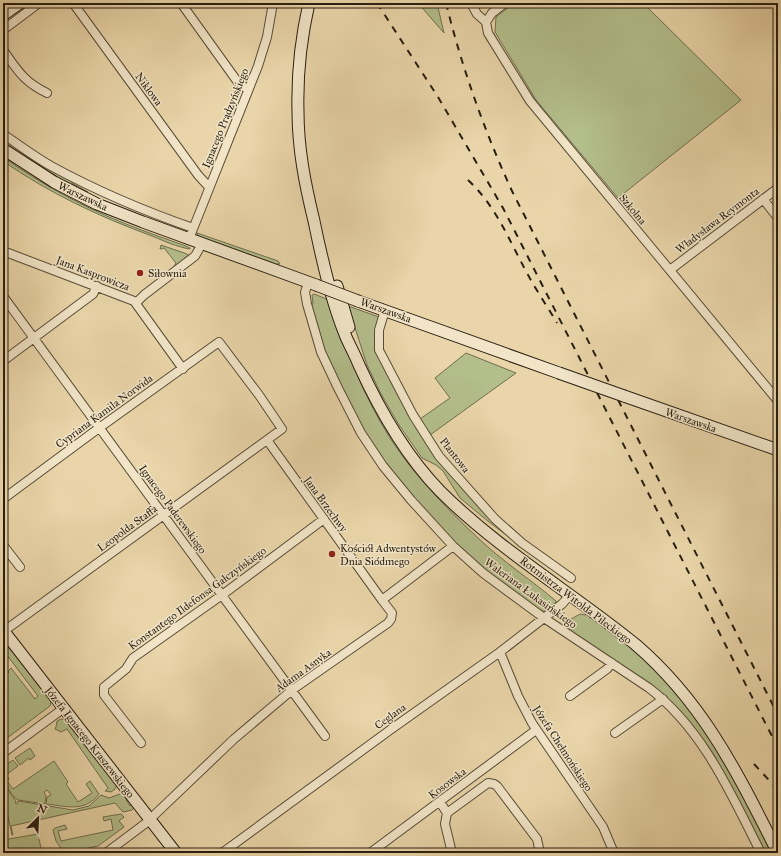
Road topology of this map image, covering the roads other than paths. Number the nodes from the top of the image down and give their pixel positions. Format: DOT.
graph roads {
  1 [pos="20,3"];
  2 [pos="40,3"];
  3 [pos="73,3"];
  4 [pos="181,3"];
  5 [pos="273,3"];
  6 [pos="309,3"];
  7 [pos="471,3"];
  8 [pos="505,3"];
  9 [pos="3,15"];
  10 [pos="486,22"];
  11 [pos="3,30"];
  12 [pos="3,50"];
  13 [pos="248,90"];
  14 [pos="47,93"];
  15 [pos="3,134"];
  16 [pos="3,149"];
  17 [pos="209,187"];
  18 [pos="778,188"];
  19 [pos="763,199"];
  20 [pos="778,218"];
  21 [pos="194,228"];
  22 [pos="189,239"];
  23 [pos="202,244"];
  24 [pos="3,250"];
  25 [pos="670,270"];
  26 [pos="312,284"];
  27 [pos="97,286"];
  28 [pos="3,296"];
  29 [pos="136,302"];
  30 [pos="385,310"];
  31 [pos="34,338"];
  32 [pos="3,361"];
  33 [pos="182,369"];
  34 [pos="778,401"];
  35 [pos="100,428"];
  36 [pos="282,429"];
  37 [pos="267,440"];
  38 [pos="778,450"];
  39 [pos="3,499"];
  40 [pos="164,515"];
  41 [pos="324,519"];
  42 [pos="3,544"];
  43 [pos="453,546"];
  44 [pos="20,567"];
  45 [pos="571,578"];
  46 [pos="222,595"];
  47 [pos="570,595"];
  48 [pos="382,600"];
  49 [pos="544,618"];
  50 [pos="3,631"];
  51 [pos="500,652"];
  52 [pos="612,663"];
  53 [pos="292,690"];
  54 [pos="570,696"];
  55 [pos="663,699"];
  56 [pos="64,708"];
  57 [pos="536,730"];
  58 [pos="615,733"];
  59 [pos="325,736"];
  60 [pos="141,743"];
  61 [pos="3,753"];
  62 [pos="440,802"];
  63 [pos="447,813"];
  64 [pos="150,819"];
  65 [pos="106,853"];
  66 [pos="176,853"];
  67 [pos="222,853"];
  68 [pos="370,853"];
  69 [pos="452,853"];
  70 [pos="536,853"];
  71 [pos="614,853"];
  72 [pos="761,853"];
  73 [pos="778,853"];
  1 -- 9 [label="main road"];
  2 -- 11 [label="street"];
  3 -- 17 [label="street, Niklowa"];
  4 -- 13 [label="street"];
  5 -- 13 [label="street, Ignacego Prądzyńskiego"];
  6 -- 47 [label="main road, Rotmistrza Witolda Pileckiego"];
  7 -- 10 [label="street"];
  8 -- 10 [label="street"];
  10 -- 25 [label="street, Szkolna"];
  12 -- 14 [label="street"];
  13 -- 17 [label="street, Ignacego Prądzyńskiego"];
  15 -- 21 [label="street"];
  16 -- 22 [label="main road, Warszawska"];
  17 -- 21 [label="street, Ignacego Prądzyńskiego"];
  18 -- 19 [label="street, Władysława Reymonta"];
  19 -- 20 [label="street"];
  19 -- 25 [label="street, Władysława Reymonta"];
  21 -- 22 [label="street, Ignacego Prądzyńskiego"];
  22 -- 23 [label="main road, Warszawska"];
  23 -- 26 [label="main road, Warszawska"];
  23 -- 29 [label="street, Jana Kasprowicza"];
  24 -- 27 [label="street, Jana Kasprowicza"];
  25 -- 34 [label="street, Szkolna"];
  26 -- 30 [label="main road, Warszawska, bridge"];
  26 -- 43 [label="street, Waleriana Łukasińskiego"];
  27 -- 29 [label="street, Jana Kasprowicza"];
  27 -- 31 [label="street"];
  28 -- 31 [label="street, Ignacego Paderewskiego"];
  29 -- 33 [label="street"];
  30 -- 38 [label="main road, Warszawska, bridge"];
  30 -- 45 [label="street, Plantowa"];
  31 -- 32 [label="street"];
  31 -- 35 [label="street, Ignacego Paderewskiego"];
  33 -- 35 [label="street, Cypriana Kamila Norwida"];
  33 -- 36 [label="street, Cypriana Kamila Norwida"];
  35 -- 39 [label="street, Cypriana Kamila Norwida"];
  35 -- 40 [label="street, Ignacego Paderewskiego"];
  36 -- 37 [label="street, Leopolda Staffa"];
  37 -- 40 [label="street, Leopolda Staffa"];
  37 -- 41 [label="street, Jana Brzechwy"];
  40 -- 46 [label="street, Ignacego Paderewskiego"];
  40 -- 50 [label="street, Leopolda Staffa"];
  41 -- 46 [label="street, Konstantego Ildefonsa Gałczyńskiego"];
  41 -- 48 [label="street, Jana Brzechwy"];
  42 -- 44 [label="street"];
  43 -- 48 [label="street"];
  43 -- 49 [label="street, Waleriana Łukasińskiego"];
  46 -- 53 [label="street, Ignacego Paderewskiego"];
  46 -- 60 [label="street, Konstantego Ildefonsa Gałczyńskiego"];
  47 -- 49 [label="street, Ceglana"];
  47 -- 73 [label="main road, Rotmistrza Witolda Pileckiego"];
  48 -- 53 [label="street, Adama Asnyka"];
  49 -- 51 [label="street, Ceglana"];
  49 -- 52 [label="street, Waleriana Łukasińskiego"];
  50 -- 56 [label="main road, Józefa Ignacego Kraszewskiego"];
  51 -- 57 [label="street, Józefa Chełmońskiego"];
  51 -- 67 [label="street, Ceglana"];
  52 -- 54 [label="street"];
  52 -- 55 [label="street, Waleriana Łukasińskiego"];
  53 -- 59 [label="street, Ignacego Paderewskiego"];
  53 -- 64 [label="street, Adama Asnyka"];
  55 -- 58 [label="street"];
  55 -- 72 [label="street, Waleriana Łukasińskiego"];
  56 -- 61 [label="street"];
  56 -- 64 [label="main road, Józefa Ignacego Kraszewskiego"];
  57 -- 62 [label="street, Kosowska"];
  57 -- 71 [label="street, Józefa Chełmońskiego"];
  62 -- 63 [label="street"];
  62 -- 68 [label="street, Kosowska"];
  63 -- 69 [label="street"];
  63 -- 70 [label="street"];
  64 -- 65 [label="street, Adama Asnyka"];
  64 -- 66 [label="main road, Józefa Ignacego Kraszewskiego"];
}
